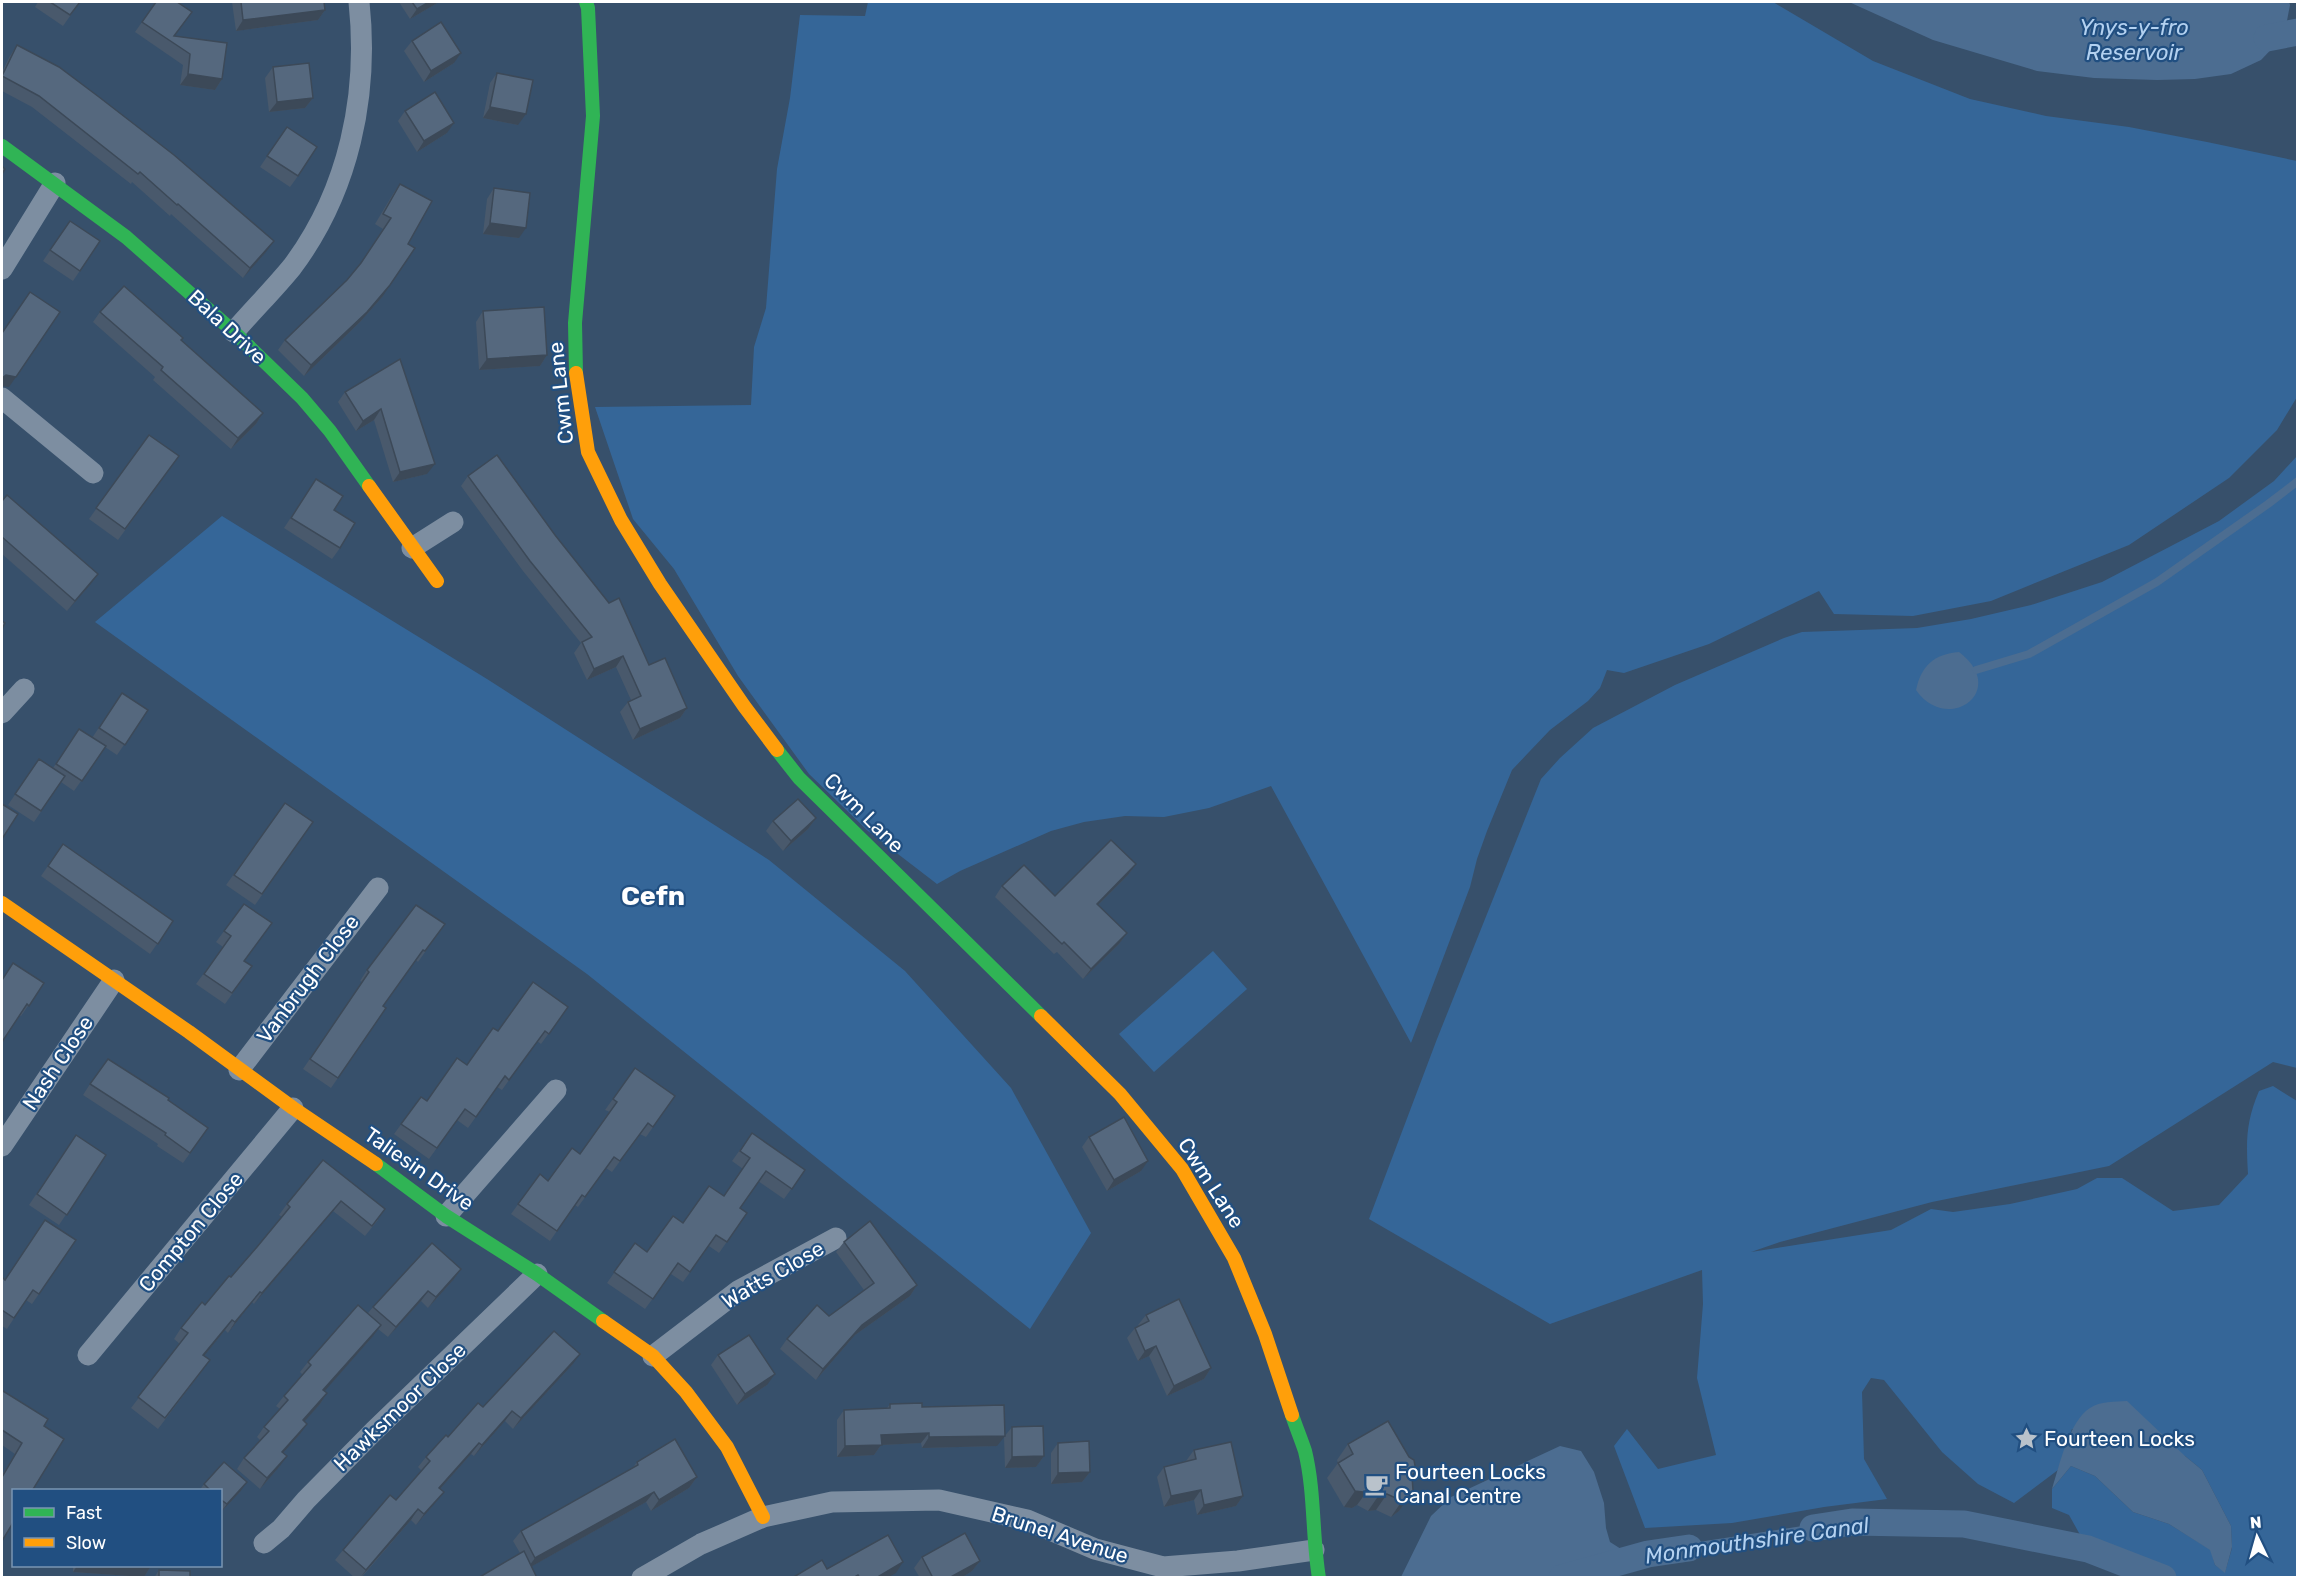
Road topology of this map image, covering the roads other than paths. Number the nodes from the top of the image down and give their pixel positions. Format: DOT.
graph roads {
  1 [pos="359,2"];
  2 [pos="586,2"];
  3 [pos="2,146"];
  4 [pos="55,183"];
  5 [pos="2,269"];
  6 [pos="234,332"];
  7 [pos="2,398"];
  8 [pos="93,473"];
  9 [pos="453,522"];
  10 [pos="412,548"];
  11 [pos="436,581"];
  12 [pos="24,689"];
  13 [pos="2,713"];
  14 [pos="378,888"];
  15 [pos="2,903"];
  16 [pos="114,980"];
  17 [pos="239,1070"];
  18 [pos="556,1090"];
  19 [pos="293,1108"];
  20 [pos="2,1146"];
  21 [pos="446,1216"];
  22 [pos="836,1238"];
  23 [pos="537,1274"];
  24 [pos="88,1355"];
  25 [pos="653,1356"];
  26 [pos="763,1517"];
  27 [pos="264,1543"];
  28 [pos="1314,1550"];
  29 [pos="642,1578"];
  30 [pos="1319,1578"];
  1 -- 6 [label="street"];
  2 -- 28 [label="street, Cwm Lane"];
  3 -- 4 [label="street, Bala Drive"];
  4 -- 5 [label="street"];
  4 -- 6 [label="street, Bala Drive"];
  6 -- 10 [label="street, Bala Drive"];
  7 -- 8 [label="street"];
  9 -- 10 [label="street"];
  10 -- 11 [label="street, Bala Drive"];
  12 -- 13 [label="street"];
  14 -- 17 [label="street, Vanbrugh Close"];
  15 -- 16 [label="street, Taliesin Drive"];
  16 -- 17 [label="street, Taliesin Drive"];
  16 -- 20 [label="street, Nash Close"];
  17 -- 19 [label="street, Taliesin Drive"];
  18 -- 21 [label="street"];
  19 -- 21 [label="street, Taliesin Drive"];
  19 -- 24 [label="street, Compton Close"];
  21 -- 23 [label="street, Taliesin Drive"];
  22 -- 25 [label="street, Watts Close"];
  23 -- 25 [label="street, Taliesin Drive"];
  23 -- 27 [label="street, Hawksmoor Close"];
  25 -- 26 [label="street, Taliesin Drive"];
  26 -- 28 [label="street, Brunel Avenue"];
  26 -- 29 [label="street, Brunel Avenue"];
  28 -- 30 [label="street, Cwm Lane"];
}
